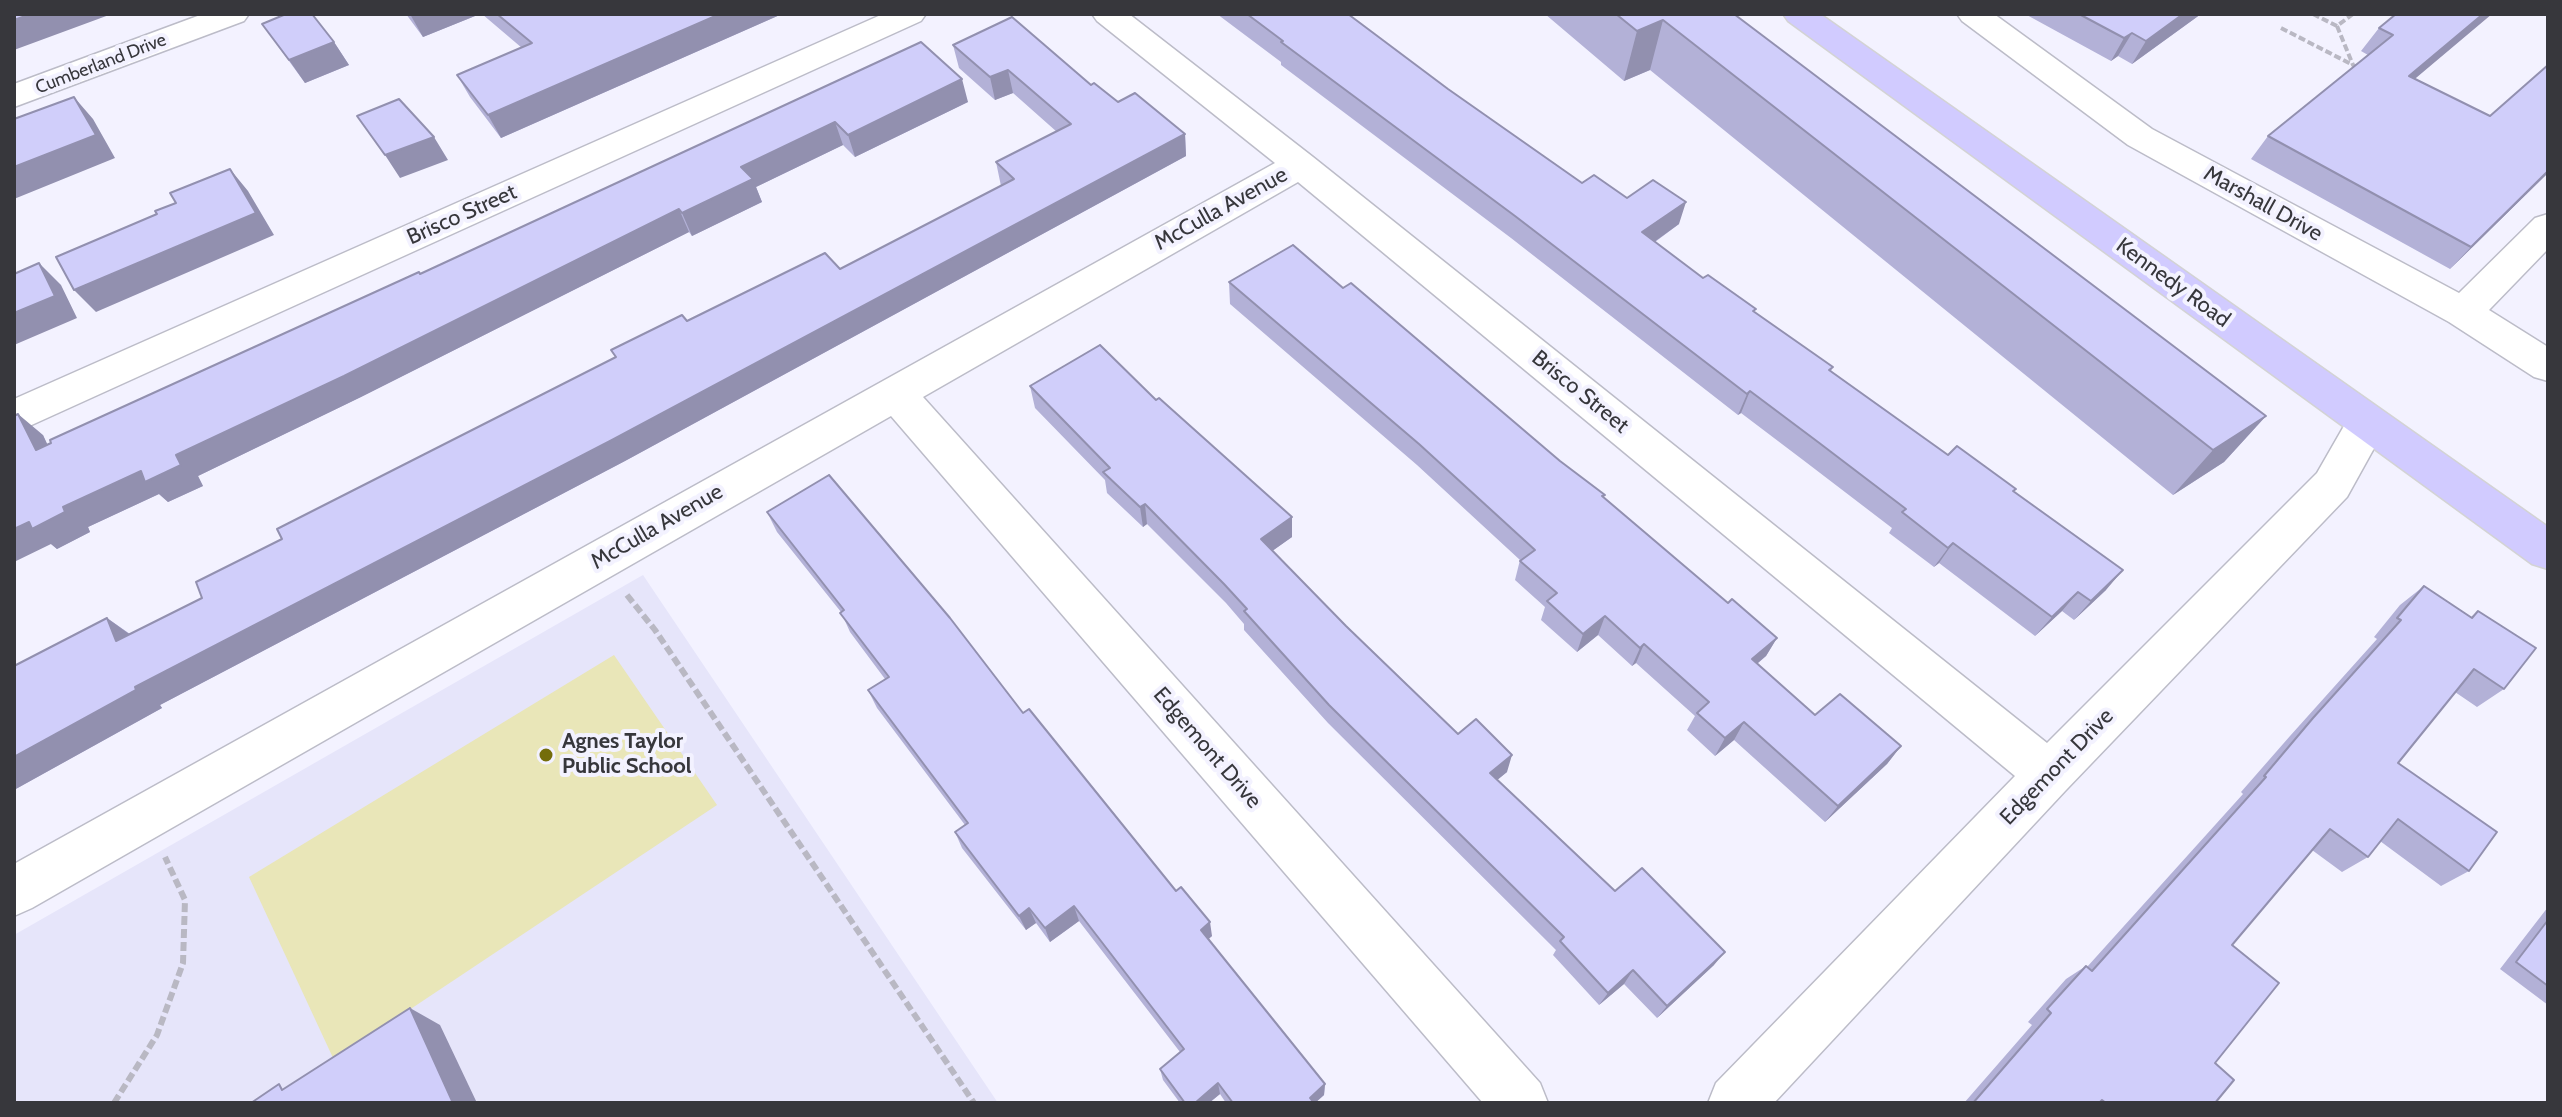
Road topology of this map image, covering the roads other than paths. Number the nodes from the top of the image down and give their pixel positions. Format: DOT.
graph roads {
  1 [pos="233,14"];
  2 [pos="910,14"];
  3 [pos="1108,14"];
  4 [pos="1799,14"];
  5 [pos="1973,14"];
  6 [pos="14,96"];
  7 [pos="1300,165"];
  8 [pos="2548,227"];
  9 [pos="2463,312"];
  10 [pos="2548,366"];
  11 [pos="894,392"];
  12 [pos="14,417"];
  13 [pos="2367,423"];
  14 [pos="2548,551"];
  15 [pos="2049,774"];
  16 [pos="14,891"];
  17 [pos="1520,1103"];
  18 [pos="1736,1103"];
  1 -- 6 [label="street, Cumberland Drive"];
  2 -- 12 [label="street, Brisco Street"];
  3 -- 7 [label="street, Brisco Street"];
  4 -- 13 [label="main road, Kennedy Road"];
  5 -- 9 [label="street, Marshall Drive"];
  7 -- 11 [label="street, McCulla Avenue"];
  7 -- 15 [label="street, Brisco Street"];
  8 -- 9 [label="street"];
  9 -- 10 [label="street, Marshall Drive"];
  11 -- 16 [label="street, McCulla Avenue"];
  11 -- 17 [label="street, Edgemont Drive"];
  13 -- 14 [label="main road, Kennedy Road"];
  13 -- 15 [label="street, Edgemont Drive"];
  15 -- 18 [label="street, Edgemont Drive"];
}
